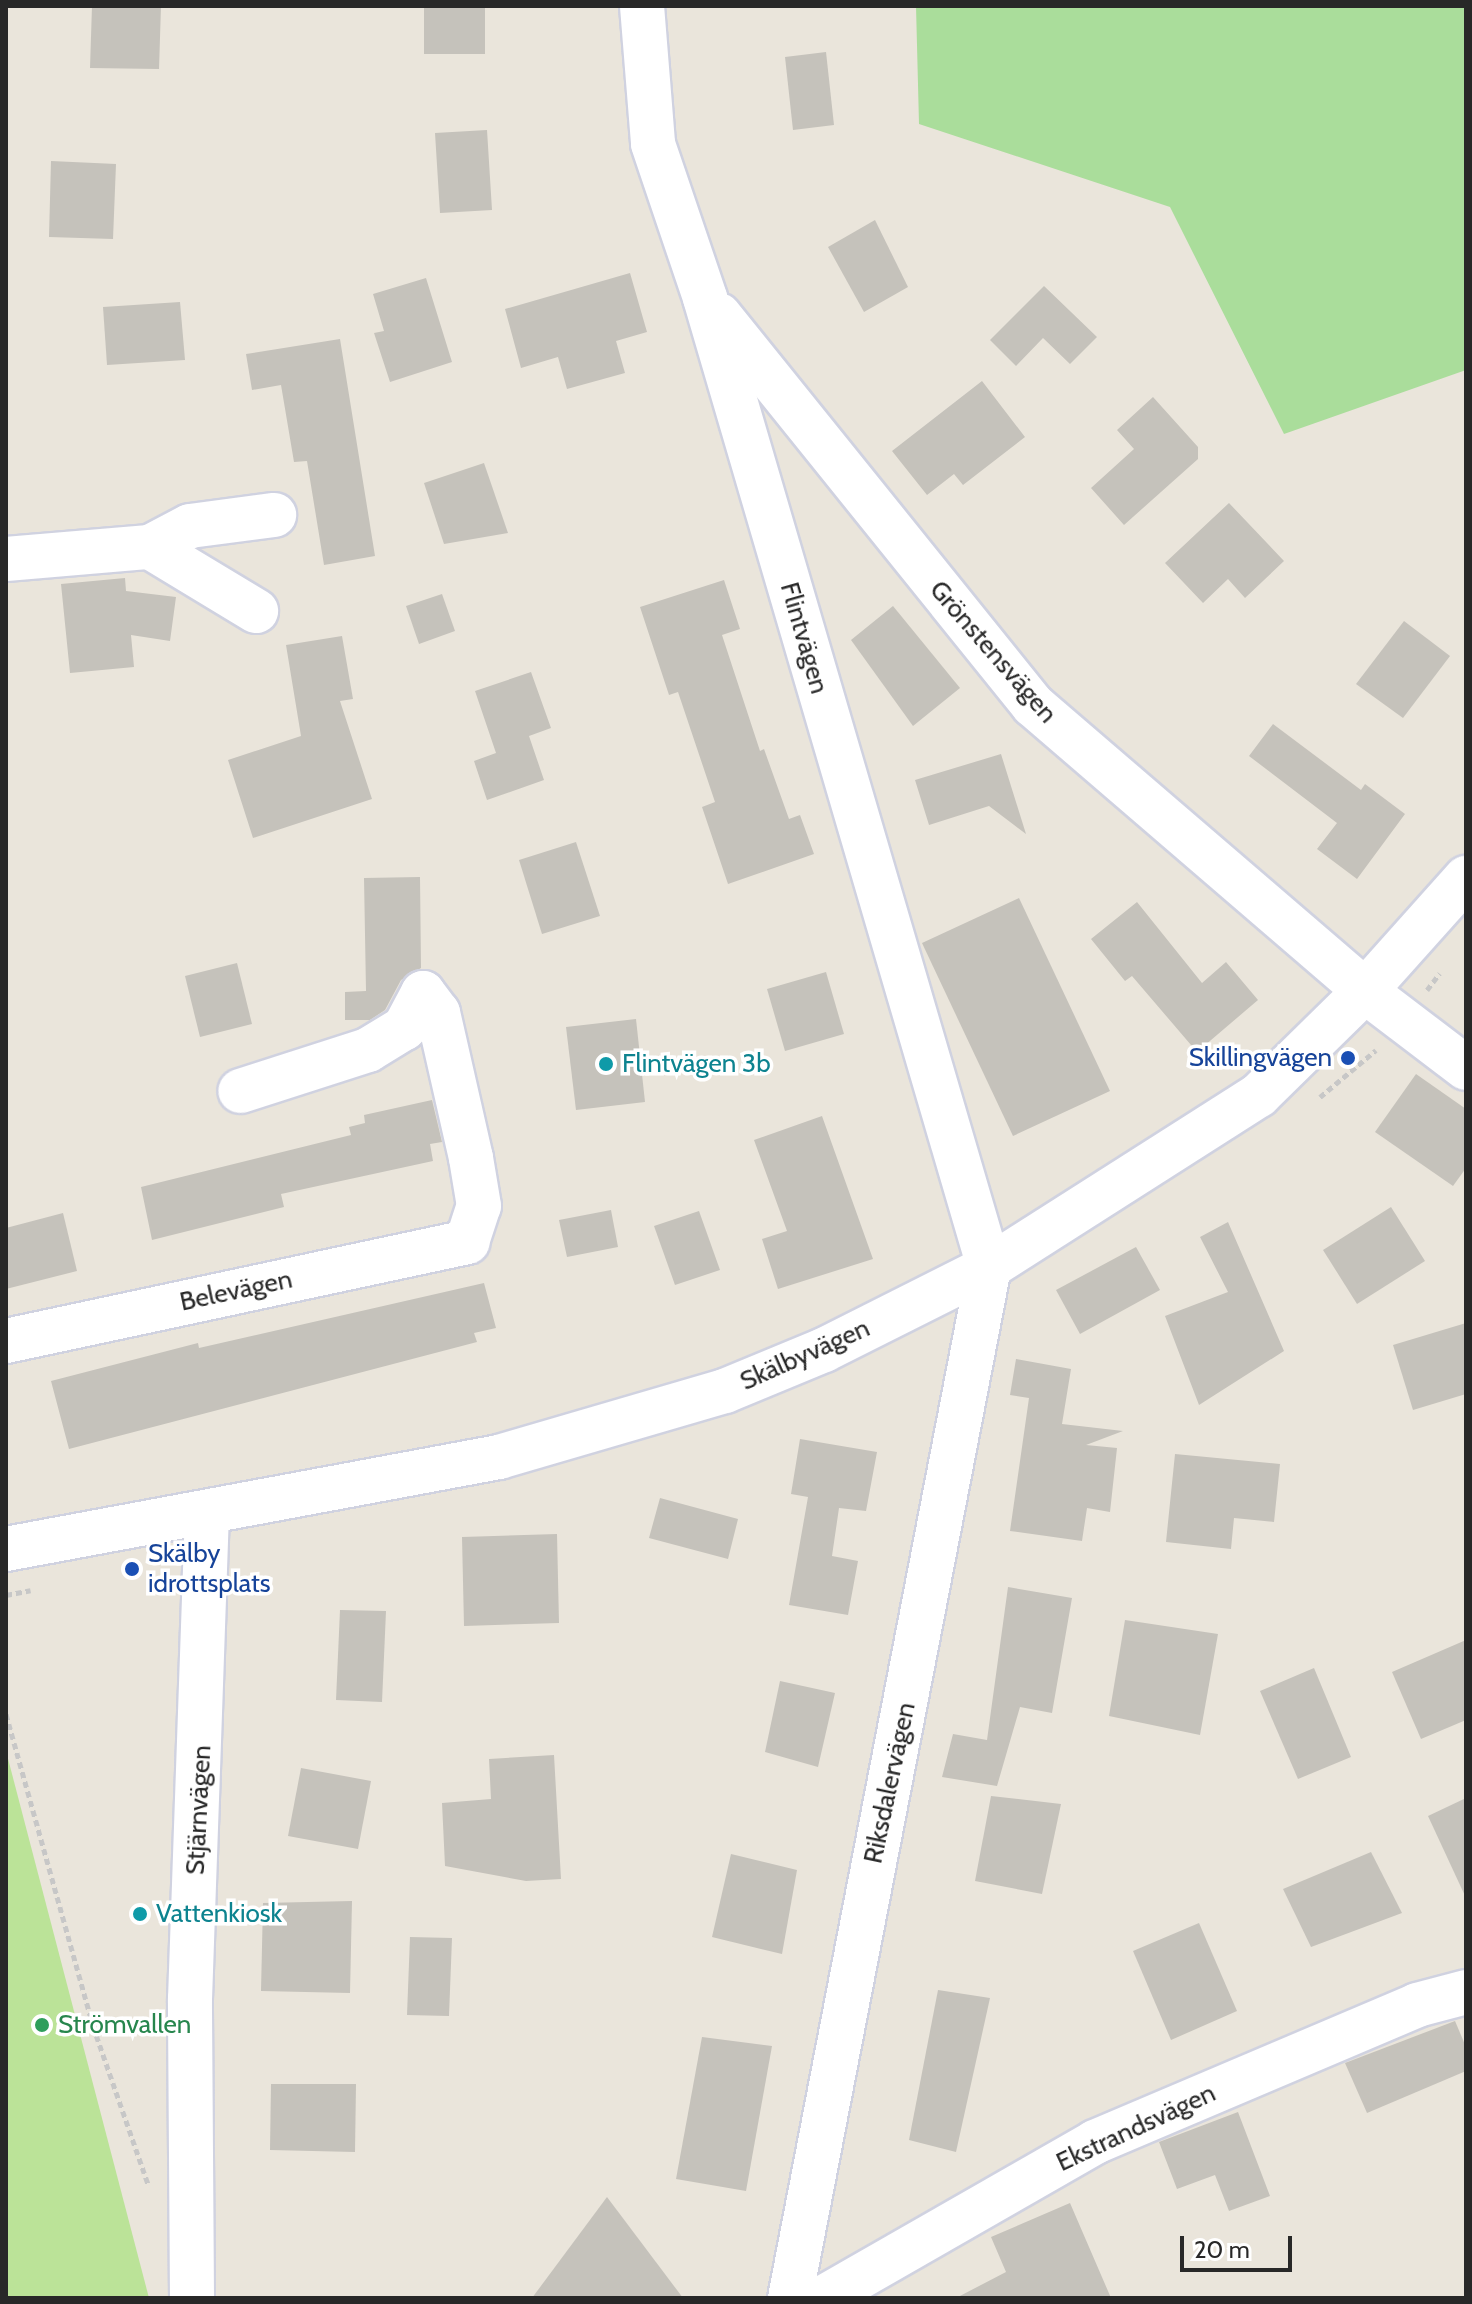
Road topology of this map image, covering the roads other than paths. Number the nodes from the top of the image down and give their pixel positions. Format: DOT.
graph roads {
  1 [pos="642,6"];
  2 [pos="705,298"];
  3 [pos="274,515"];
  4 [pos="6,559"];
  5 [pos="153,566"];
  6 [pos="256,611"];
  7 [pos="1466,878"];
  8 [pos="1365,991"];
  9 [pos="1466,1068"];
  10 [pos="240,1091"];
  11 [pos="989,1267"];
  12 [pos="6,1341"];
  13 [pos="207,1515"];
  14 [pos="6,1549"];
  15 [pos="1466,1992"];
  16 [pos="192,2298"];
  17 [pos="790,2298"];
  18 [pos="823,2298"];
  1 -- 2 [label="street, Flintvägen"];
  2 -- 8 [label="street, Grönstensvägen"];
  2 -- 11 [label="street, Flintvägen"];
  3 -- 5 [label="street"];
  4 -- 5 [label="street"];
  5 -- 6 [label="street"];
  7 -- 8 [label="street, Skälbyvägen"];
  8 -- 9 [label="street"];
  8 -- 11 [label="street, Skälbyvägen"];
  10 -- 12 [label="street, Belevägen"];
  11 -- 13 [label="street, Skälbyvägen"];
  11 -- 17 [label="street, Riksdalervägen"];
  13 -- 14 [label="street, Skälbyvägen"];
  13 -- 16 [label="street, Stjärnvägen"];
  15 -- 18 [label="street, Ekstrandsvägen"];
}
